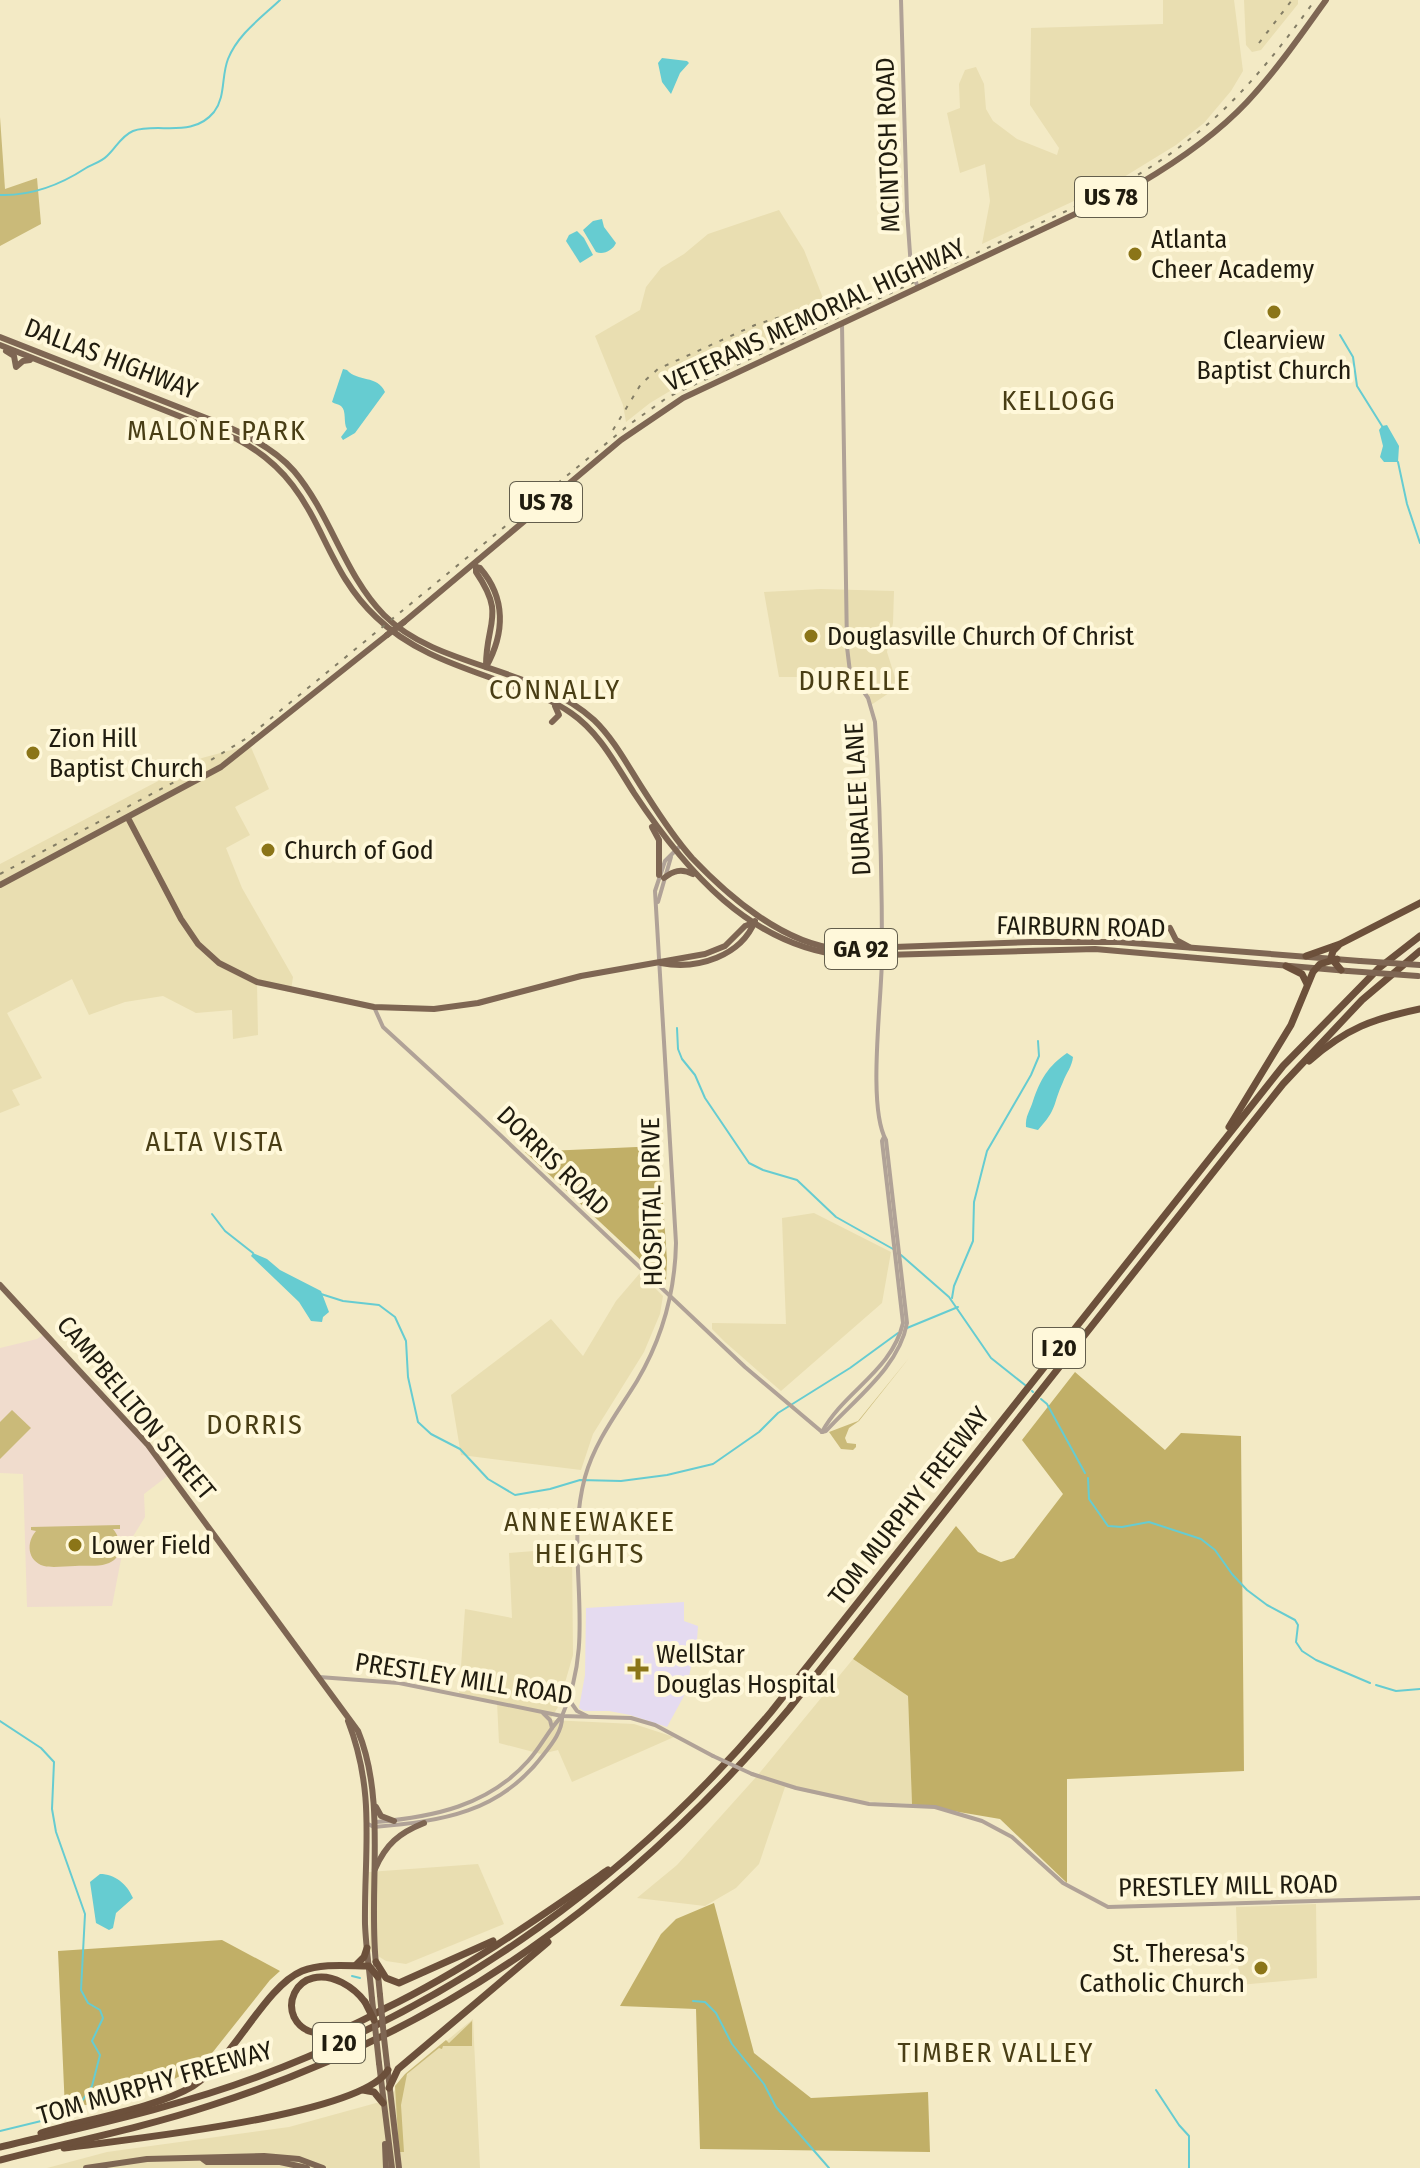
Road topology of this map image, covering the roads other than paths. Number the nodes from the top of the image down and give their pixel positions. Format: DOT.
graph roads {
  1 [pos="901,0"];
  2 [pos="1326,0"];
  3 [pos="918,288"];
  4 [pos="842,322"];
  5 [pos="0,337"];
  6 [pos="0,346"];
  7 [pos="38,360"];
  8 [pos="486,552"];
  9 [pos="475,565"];
  10 [pos="458,576"];
  11 [pos="486,580"];
  12 [pos="494,653"];
  13 [pos="486,666"];
  14 [pos="503,672"];
  15 [pos="483,675"];
  16 [pos="550,701"];
  17 [pos="552,722"];
  18 [pos="623,775"];
  19 [pos="128,818"];
  20 [pos="681,845"];
  21 [pos="673,853"];
  22 [pos="698,876"];
  23 [pos="662,877"];
  24 [pos="0,885"];
  25 [pos="1420,903"];
  26 [pos="760,915"];
  27 [pos="753,923"];
  28 [pos="1170,928"];
  29 [pos="1420,936"];
  30 [pos="1340,944"];
  31 [pos="1196,950"];
  32 [pos="1420,951"];
  33 [pos="882,952"];
  34 [pos="1306,956"];
  35 [pos="1333,959"];
  36 [pos="658,962"];
  37 [pos="1420,965"];
  38 [pos="1286,966"];
  39 [pos="1316,968"];
  40 [pos="1344,971"];
  41 [pos="1419,976"];
  42 [pos="1308,985"];
  43 [pos="374,1007"];
  44 [pos="1420,1009"];
  45 [pos="1283,1084"];
  46 [pos="1203,1167"];
  47 [pos="0,1285"];
  48 [pos="672,1297"];
  49 [pos="822,1432"];
  50 [pos="319,1677"];
  51 [pos="569,1700"];
  52 [pos="541,1712"];
  53 [pos="562,1716"];
  54 [pos="589,1717"];
  55 [pos="348,1718"];
  56 [pos="552,1728"];
  57 [pos="374,1801"];
  58 [pos="394,1821"];
  59 [pos="424,1823"];
  60 [pos="372,1824"];
  61 [pos="637,1851"];
  62 [pos="370,1884"];
  63 [pos="1420,1898"];
  64 [pos="562,1927"];
  65 [pos="510,1934"];
  66 [pos="367,1948"];
  67 [pos="373,1964"];
  68 [pos="354,1966"];
  69 [pos="378,1977"];
  70 [pos="372,1999"];
  71 [pos="374,2020"];
  72 [pos="380,2038"];
  73 [pos="385,2065"];
  74 [pos="398,2069"];
  75 [pos="381,2080"];
  76 [pos="389,2088"];
  77 [pos="360,2090"];
  78 [pos="384,2106"];
  79 [pos="0,2146"];
  80 [pos="23,2154"];
  81 [pos="203,2159"];
  82 [pos="297,2159"];
  83 [pos="0,2160"];
  84 [pos="271,2162"];
  85 [pos="86,2168"];
  86 [pos="307,2168"];
  87 [pos="323,2168"];
  88 [pos="386,2168"];
  89 [pos="392,2168"];
  90 [pos="399,2168"];
  1 -- 3 [label="street, MCINTOSH ROAD"];
  2 -- 3 [label="main road, VETERANS MEMORIAL HIGHWAY / US 78"];
  3 -- 4 [label="main road, VETERANS MEMORIAL HIGHWAY / US 78"];
  4 -- 8 [label="main road, VETERANS MEMORIAL HIGHWAY / US 78"];
  4 -- 33 [label="street, DURALEE LANE"];
  5 -- 13 [label="main road, DALLAS HIGHWAY / GA 92"];
  6 -- 7 [label="main road, DALLAS HIGHWAY / GA 92"];
  6 -- 7 [label="main road"];
  7 -- 15 [label="main road, DALLAS HIGHWAY / GA 92"];
  8 -- 9 [label="main road, VETERANS MEMORIAL HIGHWAY / US 78"];
  8 -- 11 [label="main road"];
  9 -- 10 [label="main road, VETERANS MEMORIAL HIGHWAY / US 78"];
  9 -- 11 [label="main road"];
  10 -- 11 [label="main road"];
  10 -- 19 [label="main road, VETERANS MEMORIAL HIGHWAY / US 78, bridge"];
  11 -- 12 [label="main road"];
  11 -- 13 [label="main road"];
  12 -- 13 [label="main road"];
  12 -- 14 [label="main road"];
  13 -- 14 [label="main road, DALLAS HIGHWAY / GA 92"];
  13 -- 15 [label="main road"];
  14 -- 20 [label="main road, DALLAS HIGHWAY / GA 92"];
  15 -- 16 [label="main road, DALLAS HIGHWAY / GA 92"];
  16 -- 17 [label="main road"];
  16 -- 18 [label="main road, DALLAS HIGHWAY / GA 92"];
  18 -- 21 [label="main road, DALLAS HIGHWAY / GA 92"];
  18 -- 23 [label="main road"];
  19 -- 24 [label="main road, VETERANS MEMORIAL HIGHWAY / US 78"];
  19 -- 43 [label="main road"];
  20 -- 21 [label="street, HOSPITAL DRIVE"];
  20 -- 26 [label="main road, DALLAS HIGHWAY / GA 92"];
  21 -- 22 [label="main road, DALLAS HIGHWAY / GA 92"];
  21 -- 23 [label="street, HOSPITAL DRIVE"];
  22 -- 23 [label="main road"];
  22 -- 27 [label="main road, DALLAS HIGHWAY / GA 92"];
  23 -- 36 [label="street, HOSPITAL DRIVE"];
  25 -- 30 [label="highway"];
  26 -- 27 [label="main road"];
  26 -- 33 [label="main road, FAIRBURN ROAD / GA 92"];
  27 -- 33 [label="main road, FAIRBURN ROAD / GA 92"];
  27 -- 36 [label="main road"];
  28 -- 31 [label="main road"];
  29 -- 46 [label="highway, TOM MURPHY FREEWAY / I 20"];
  30 -- 34 [label="highway"];
  30 -- 35 [label="highway"];
  31 -- 33 [label="main road, FAIRBURN ROAD / GA 92"];
  31 -- 34 [label="main road, FAIRBURN ROAD / GA 92"];
  32 -- 45 [label="highway, TOM MURPHY FREEWAY / I 20"];
  33 -- 38 [label="main road, FAIRBURN ROAD / GA 92"];
  33 -- 49 [label="street, DURALEE LANE"];
  34 -- 35 [label="main road, FAIRBURN ROAD / GA 92"];
  35 -- 37 [label="main road, FAIRBURN ROAD / GA 92, bridge"];
  35 -- 39 [label="highway"];
  35 -- 40 [label="highway"];
  36 -- 43 [label="main road"];
  36 -- 48 [label="street, HOSPITAL DRIVE"];
  38 -- 39 [label="main road, FAIRBURN ROAD / GA 92"];
  38 -- 42 [label="highway"];
  39 -- 40 [label="main road, FAIRBURN ROAD / GA 92"];
  39 -- 42 [label="highway"];
  40 -- 41 [label="main road, FAIRBURN ROAD / GA 92, bridge"];
  42 -- 46 [label="highway"];
  43 -- 48 [label="street, DORRIS ROAD"];
  44 -- 45 [label="highway"];
  45 -- 64 [label="highway, TOM MURPHY FREEWAY / I 20"];
  46 -- 61 [label="highway, TOM MURPHY FREEWAY / I 20"];
  47 -- 50 [label="main road, CAMPBELLTON STREET"];
  48 -- 49 [label="street, DORRIS ROAD"];
  48 -- 51 [label="street, HOSPITAL DRIVE"];
  50 -- 52 [label="street, PRESTLEY MILL ROAD"];
  50 -- 55 [label="main road, CAMPBELLTON STREET"];
  51 -- 53 [label="street, HOSPITAL DRIVE"];
  51 -- 54 [label="street"];
  52 -- 53 [label="street, PRESTLEY MILL ROAD"];
  52 -- 56 [label="street"];
  53 -- 54 [label="street, PRESTLEY MILL ROAD"];
  53 -- 56 [label="street, HOSPITAL DRIVE"];
  53 -- 59 [label="street, HOSPITAL DRIVE"];
  54 -- 63 [label="street, PRESTLEY MILL ROAD, bridge"];
  55 -- 57 [label="main road, CAMPBELLTON STREET"];
  55 -- 60 [label="main road, CAMPBELLTON STREET"];
  56 -- 58 [label="street, HOSPITAL DRIVE"];
  57 -- 58 [label="main road"];
  57 -- 60 [label="main road, CAMPBELLTON STREET"];
  58 -- 60 [label="street, HOSPITAL DRIVE"];
  59 -- 60 [label="street, HOSPITAL DRIVE"];
  59 -- 62 [label="main road"];
  60 -- 62 [label="main road, CAMPBELLTON STREET"];
  61 -- 65 [label="highway"];
  61 -- 79 [label="highway, TOM MURPHY FREEWAY / I 20"];
  62 -- 66 [label="main road, CAMPBELLTON STREET"];
  62 -- 67 [label="main road, CAMPBELLTON STREET"];
  64 -- 74 [label="highway"];
  64 -- 80 [label="highway, TOM MURPHY FREEWAY / I 20"];
  65 -- 67 [label="highway"];
  65 -- 70 [label="highway"];
  66 -- 67 [label="main road, CAMPBELLTON STREET"];
  66 -- 68 [label="highway"];
  67 -- 68 [label="highway"];
  67 -- 69 [label="highway"];
  67 -- 70 [label="main road, CAMPBELLTON STREET"];
  68 -- 79 [label="highway"];
  69 -- 70 [label="main road, CAMPBELLTON STREET"];
  70 -- 71 [label="highway, bridge"];
  70 -- 72 [label="main road, CAMPBELLTON STREET, bridge"];
  71 -- 72 [label="main road, bridge"];
  72 -- 73 [label="main road, bridge"];
  73 -- 74 [label="highway"];
  73 -- 75 [label="highway"];
  73 -- 76 [label="main road"];
  74 -- 76 [label="highway"];
  75 -- 77 [label="highway"];
  75 -- 78 [label="main road"];
  76 -- 90 [label="main road"];
  77 -- 78 [label="highway"];
  77 -- 80 [label="highway"];
  78 -- 88 [label="main road"];
  78 -- 89 [label="main road"];
  80 -- 83 [label="highway, TOM MURPHY FREEWAY / I 20"];
  81 -- 82 [label="main road"];
  81 -- 84 [label="main road"];
  81 -- 85 [label="main road"];
  82 -- 84 [label="main road"];
  82 -- 87 [label="main road"];
  84 -- 86 [label="main road"];
}
